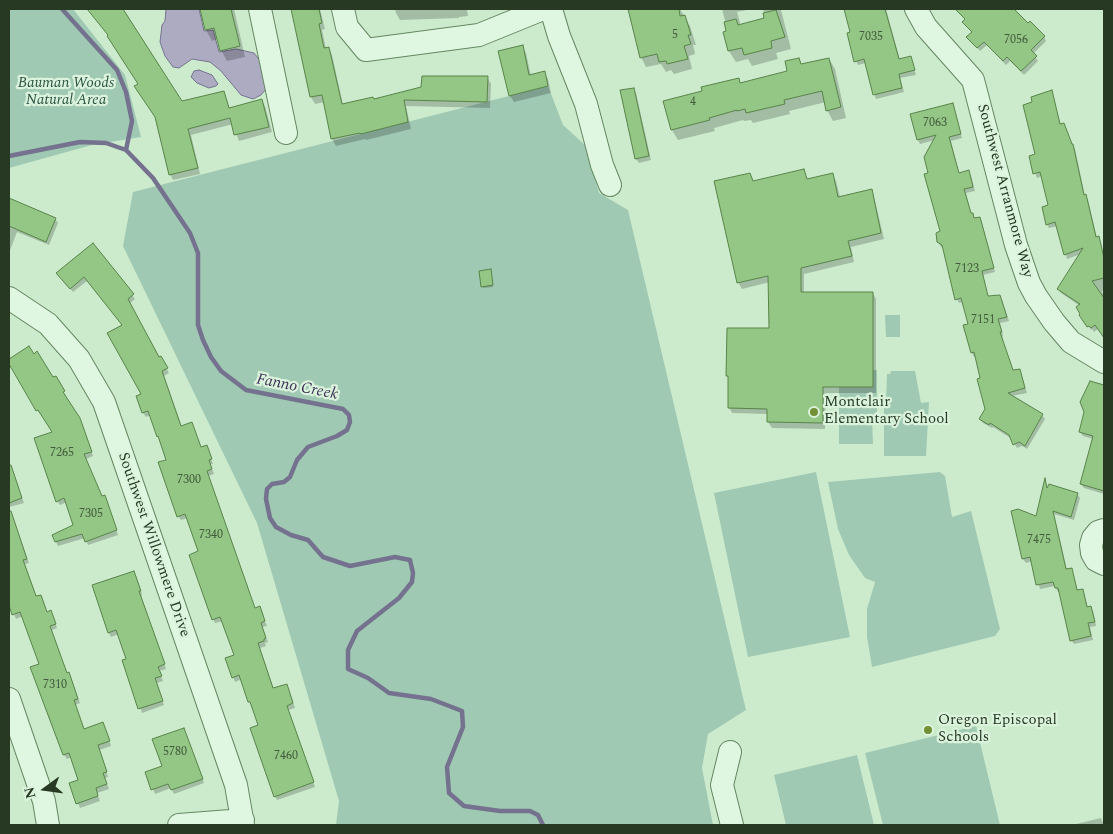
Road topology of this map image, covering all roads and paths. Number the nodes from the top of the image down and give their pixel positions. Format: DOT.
graph roads {
  1 [pos="260,9"];
  2 [pos="343,9"];
  3 [pos="543,9"];
  4 [pos="551,9"];
  5 [pos="916,9"];
  6 [pos="286,132"];
  7 [pos="610,185"];
  8 [pos="9,298"];
  9 [pos="1104,362"];
  10 [pos="1104,530"];
  11 [pos="1104,564"];
  12 [pos="9,699"];
  13 [pos="730,752"];
  14 [pos="243,823"];
  15 [pos="48,825"];
  16 [pos="179,825"];
  17 [pos="732,825"];
  1 -- 6 [label="street"];
  2 -- 3 [label="street"];
  4 -- 7 [label="street"];
  5 -- 9 [label="street, Southwest Arranmore Way"];
  8 -- 14 [label="street, Southwest Willowmere Drive"];
  10 -- 11 [label="street"];
  12 -- 15 [label="street"];
  13 -- 17 [label="street"];
  14 -- 16 [label="street"];
}
